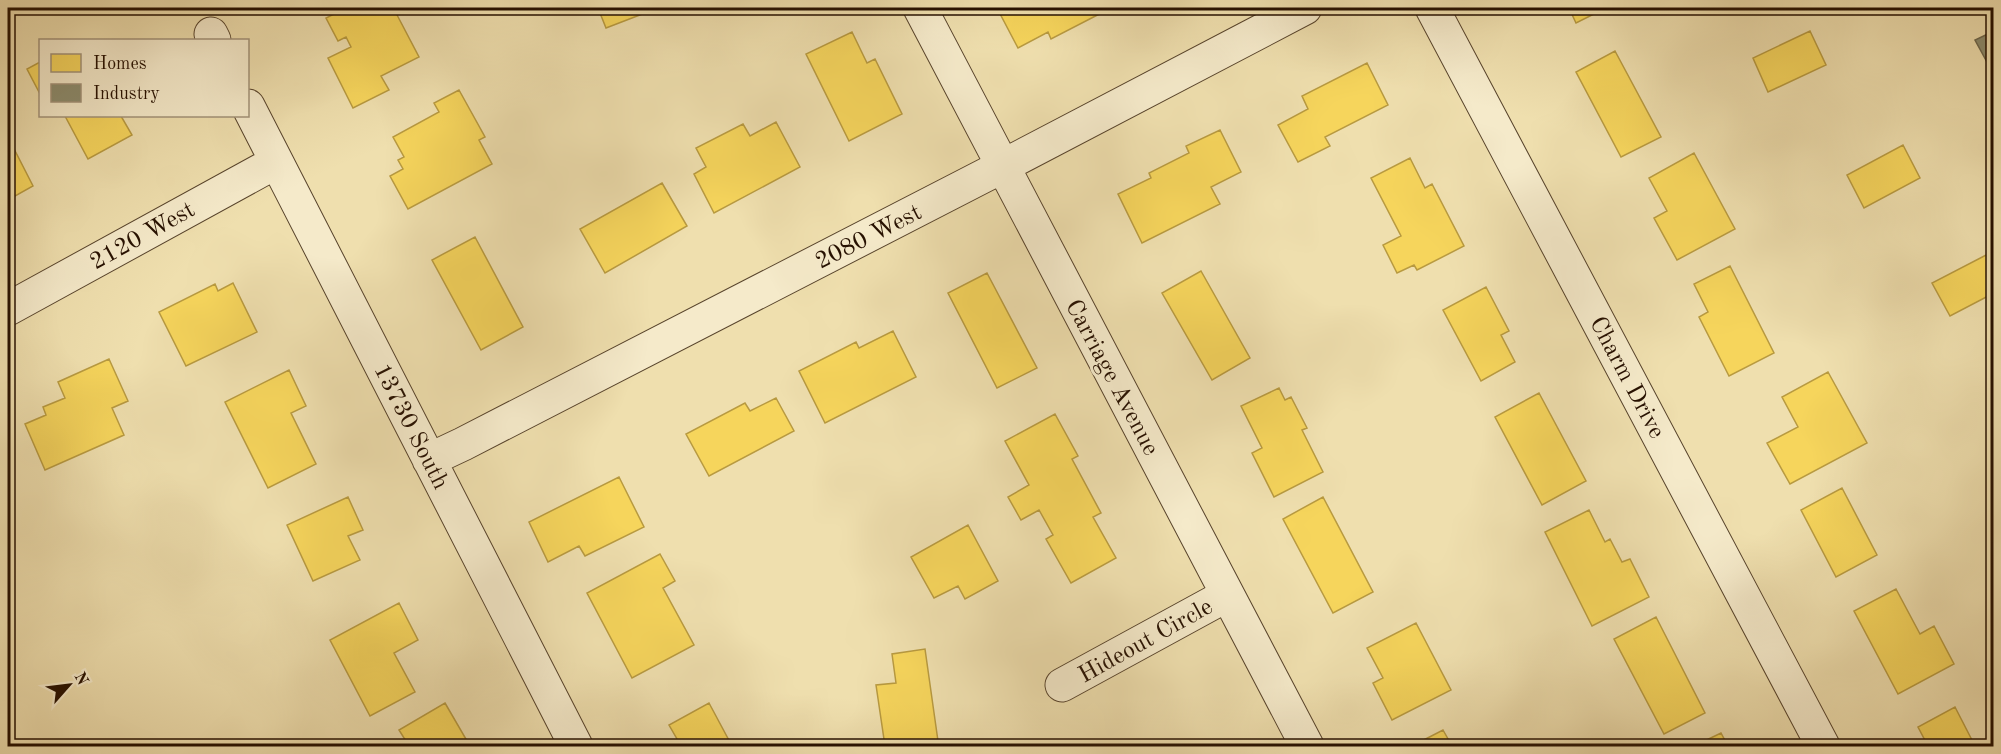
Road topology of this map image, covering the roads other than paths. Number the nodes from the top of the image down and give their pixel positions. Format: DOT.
graph roads {
  1 [pos="920,8"];
  2 [pos="1305,8"];
  3 [pos="1432,8"];
  4 [pos="249,108"];
  5 [pos="276,162"];
  6 [pos="1004,166"];
  7 [pos="8,309"];
  8 [pos="429,460"];
  9 [pos="1227,595"];
  10 [pos="1062,685"];
  11 [pos="576,747"];
  12 [pos="1307,747"];
  13 [pos="1823,747"];
  1 -- 6 [label="street, Carriage Avenue"];
  2 -- 6 [label="street, 2080 West"];
  3 -- 13 [label="street, Charm Drive"];
  4 -- 5 [label="street, 13730 South"];
  5 -- 7 [label="street, 2120 West"];
  5 -- 8 [label="street, 13730 South"];
  6 -- 8 [label="street, 2080 West"];
  6 -- 9 [label="street, Carriage Avenue"];
  8 -- 11 [label="street, 13730 South"];
  9 -- 10 [label="street, Hideout Circle"];
  9 -- 12 [label="street, Carriage Avenue"];
}
